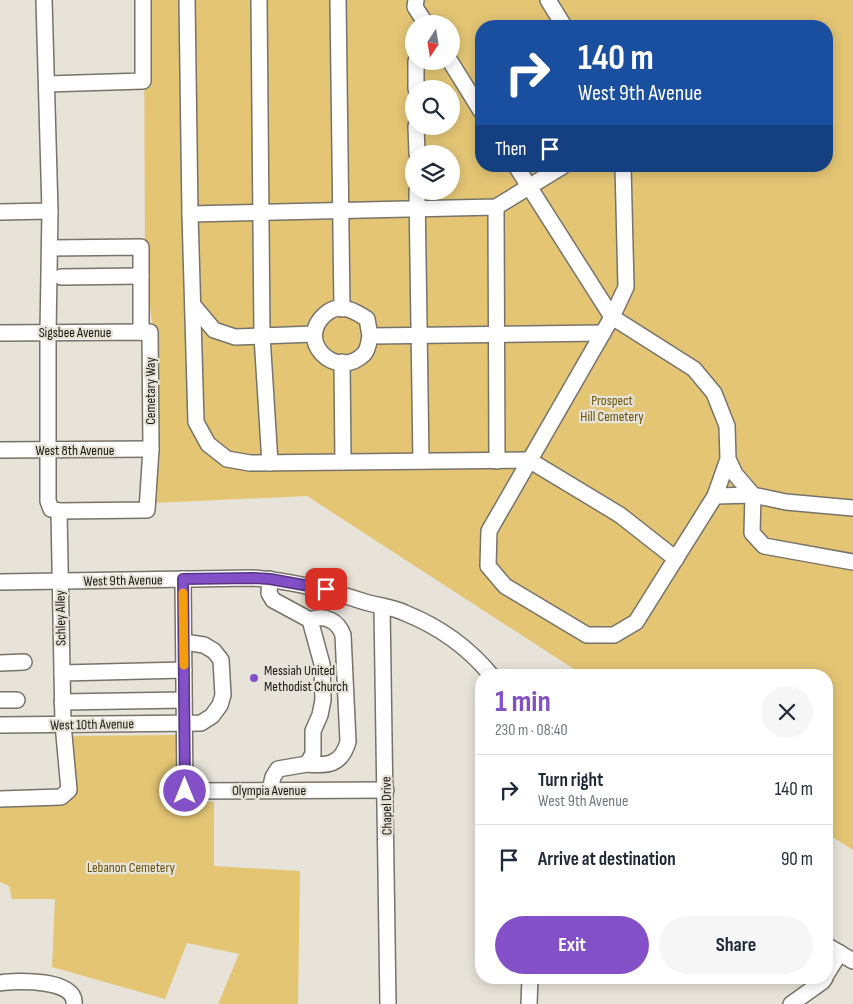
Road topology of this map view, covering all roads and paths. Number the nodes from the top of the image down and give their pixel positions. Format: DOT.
graph roads {
  1 [pos="44,0"];
  2 [pos="143,0"];
  3 [pos="187,0"];
  4 [pos="259,0"];
  5 [pos="338,0"];
  6 [pos="548,0"];
  7 [pos="415,3"];
  8 [pos="421,15"];
  9 [pos="560,20"];
  10 [pos="456,70"];
  11 [pos="46,84"];
  12 [pos="475,101"];
  13 [pos="520,172"];
  14 [pos="552,172"];
  15 [pos="623,172"];
  16 [pos="529,186"];
  17 [pos="417,200"];
  18 [pos="496,207"];
  19 [pos="417,209"];
  20 [pos="50,210"];
  21 [pos="341,210"];
  22 [pos="0,212"];
  23 [pos="261,212"];
  24 [pos="190,214"];
  25 [pos="50,248"];
  26 [pos="141,276"];
  27 [pos="61,277"];
  28 [pos="193,305"];
  29 [pos="342,309"];
  30 [pos="612,317"];
  31 [pos="0,332"];
  32 [pos="48,332"];
  33 [pos="146,332"];
  34 [pos="603,333"];
  35 [pos="314,334"];
  36 [pos="496,334"];
  37 [pos="419,335"];
  38 [pos="262,336"];
  39 [pos="370,336"];
  40 [pos="342,362"];
  41 [pos="150,449"];
  42 [pos="0,450"];
  43 [pos="49,450"];
  44 [pos="728,459"];
  45 [pos="530,460"];
  46 [pos="421,461"];
  47 [pos="497,461"];
  48 [pos="343,462"];
  49 [pos="270,463"];
  50 [pos="753,495"];
  51 [pos="715,496"];
  52 [pos="853,508"];
  53 [pos="59,511"];
  54 [pos="676,559"];
  55 [pos="853,562"];
  56 [pos="183,579"];
  57 [pos="270,579"];
  58 [pos="60,580"];
  59 [pos="0,582"];
  60 [pos="382,607"];
  61 [pos="310,620"];
  62 [pos="184,642"];
  63 [pos="24,662"];
  64 [pos="0,663"];
  65 [pos="486,669"];
  66 [pos="184,670"];
  67 [pos="62,673"];
  68 [pos="0,700"];
  69 [pos="17,700"];
  70 [pos="184,700"];
  71 [pos="62,702"];
  72 [pos="184,723"];
  73 [pos="63,724"];
  74 [pos="0,725"];
  75 [pos="308,764"];
  76 [pos="270,790"];
  77 [pos="386,790"];
  78 [pos="0,799"];
  79 [pos="833,949"];
  80 [pos="847,957"];
  81 [pos="833,969"];
  82 [pos="0,983"];
  83 [pos="530,984"];
  84 [pos="819,984"];
  85 [pos="74,1004"];
  86 [pos="388,1004"];
  87 [pos="529,1004"];
  88 [pos="791,1004"];
  1 -- 11 [label="street"];
  2 -- 11 [label="street"];
  3 -- 24 [label="street"];
  4 -- 23 [label="street"];
  5 -- 21 [label="street"];
  6 -- 9 [label="street"];
  7 -- 8 [label="street"];
  10 -- 12 [label="street"];
  11 -- 20 [label="street"];
  13 -- 16 [label="street"];
  14 -- 16 [label="street"];
  15 -- 30 [label="street"];
  16 -- 18 [label="street"];
  16 -- 30 [label="street"];
  17 -- 19 [label="street"];
  18 -- 19 [label="street"];
  18 -- 36 [label="street"];
  19 -- 21 [label="street"];
  19 -- 37 [label="street"];
  20 -- 22 [label="street"];
  20 -- 25 [label="street"];
  21 -- 23 [label="street"];
  21 -- 29 [label="street"];
  23 -- 24 [label="street"];
  23 -- 38 [label="street"];
  24 -- 28 [label="street"];
  25 -- 26 [label="street, Cemetary Way"];
  25 -- 32 [label="street"];
  26 -- 27 [label="street"];
  26 -- 33 [label="street, Cemetary Way"];
  28 -- 38 [label="street"];
  28 -- 49 [label="street"];
  29 -- 35 [label="street"];
  29 -- 39 [label="street"];
  30 -- 34 [label="street"];
  30 -- 44 [label="street"];
  31 -- 32 [label="street, Sigsbee Avenue"];
  32 -- 33 [label="street, Sigsbee Avenue"];
  32 -- 43 [label="street"];
  33 -- 41 [label="street, Cemetary Way"];
  34 -- 36 [label="street"];
  34 -- 45 [label="street"];
  35 -- 38 [label="street"];
  35 -- 40 [label="street"];
  36 -- 37 [label="street"];
  36 -- 47 [label="street"];
  37 -- 39 [label="street"];
  37 -- 46 [label="street"];
  38 -- 49 [label="street"];
  39 -- 40 [label="street"];
  40 -- 48 [label="street"];
  41 -- 43 [label="street, West 8th Avenue"];
  41 -- 53 [label="street, Cemetary Way"];
  42 -- 43 [label="street, West 8th Avenue"];
  43 -- 53 [label="street"];
  44 -- 50 [label="street"];
  44 -- 51 [label="street"];
  45 -- 47 [label="street"];
  45 -- 54 [label="street"];
  45 -- 54 [label="street"];
  46 -- 47 [label="street"];
  46 -- 48 [label="street"];
  48 -- 49 [label="street"];
  50 -- 51 [label="street"];
  50 -- 52 [label="street"];
  50 -- 55 [label="street"];
  51 -- 54 [label="street"];
  53 -- 58 [label="street, Schley Alley"];
  56 -- 57 [label="street, West 9th Avenue"];
  56 -- 58 [label="street, West 9th Avenue"];
  56 -- 62 [label="street, Olympia Avenue"];
  57 -- 60 [label="street, West 9th Avenue"];
  57 -- 61 [label="street"];
  58 -- 59 [label="street, West 9th Avenue"];
  58 -- 67 [label="street, Schley Alley"];
  60 -- 65 [label="street, West 9th Avenue"];
  60 -- 77 [label="street, Chapel Drive"];
  61 -- 75 [label="street"];
  61 -- 75 [label="street"];
  62 -- 66 [label="street, Olympia Avenue"];
  62 -- 72 [label="street, West 10th Avenue"];
  63 -- 64 [label="street"];
  66 -- 67 [label="street"];
  66 -- 70 [label="street, Olympia Avenue"];
  67 -- 71 [label="street, Schley Alley"];
  68 -- 69 [label="street"];
  70 -- 71 [label="street"];
  70 -- 72 [label="street, Olympia Avenue"];
  71 -- 73 [label="street, Schley Alley"];
  72 -- 73 [label="street, West 10th Avenue"];
  72 -- 76 [label="street, Olympia Avenue"];
  73 -- 74 [label="street, West 10th Avenue"];
  73 -- 78 [label="street, Schley Alley"];
  75 -- 76 [label="street"];
  76 -- 77 [label="street, Olympia Avenue"];
  77 -- 86 [label="street, Chapel Drive"];
  79 -- 80 [label="street"];
  80 -- 81 [label="street"];
  82 -- 85 [label="street"];
  83 -- 87 [label="street"];
  84 -- 88 [label="street"];
}
